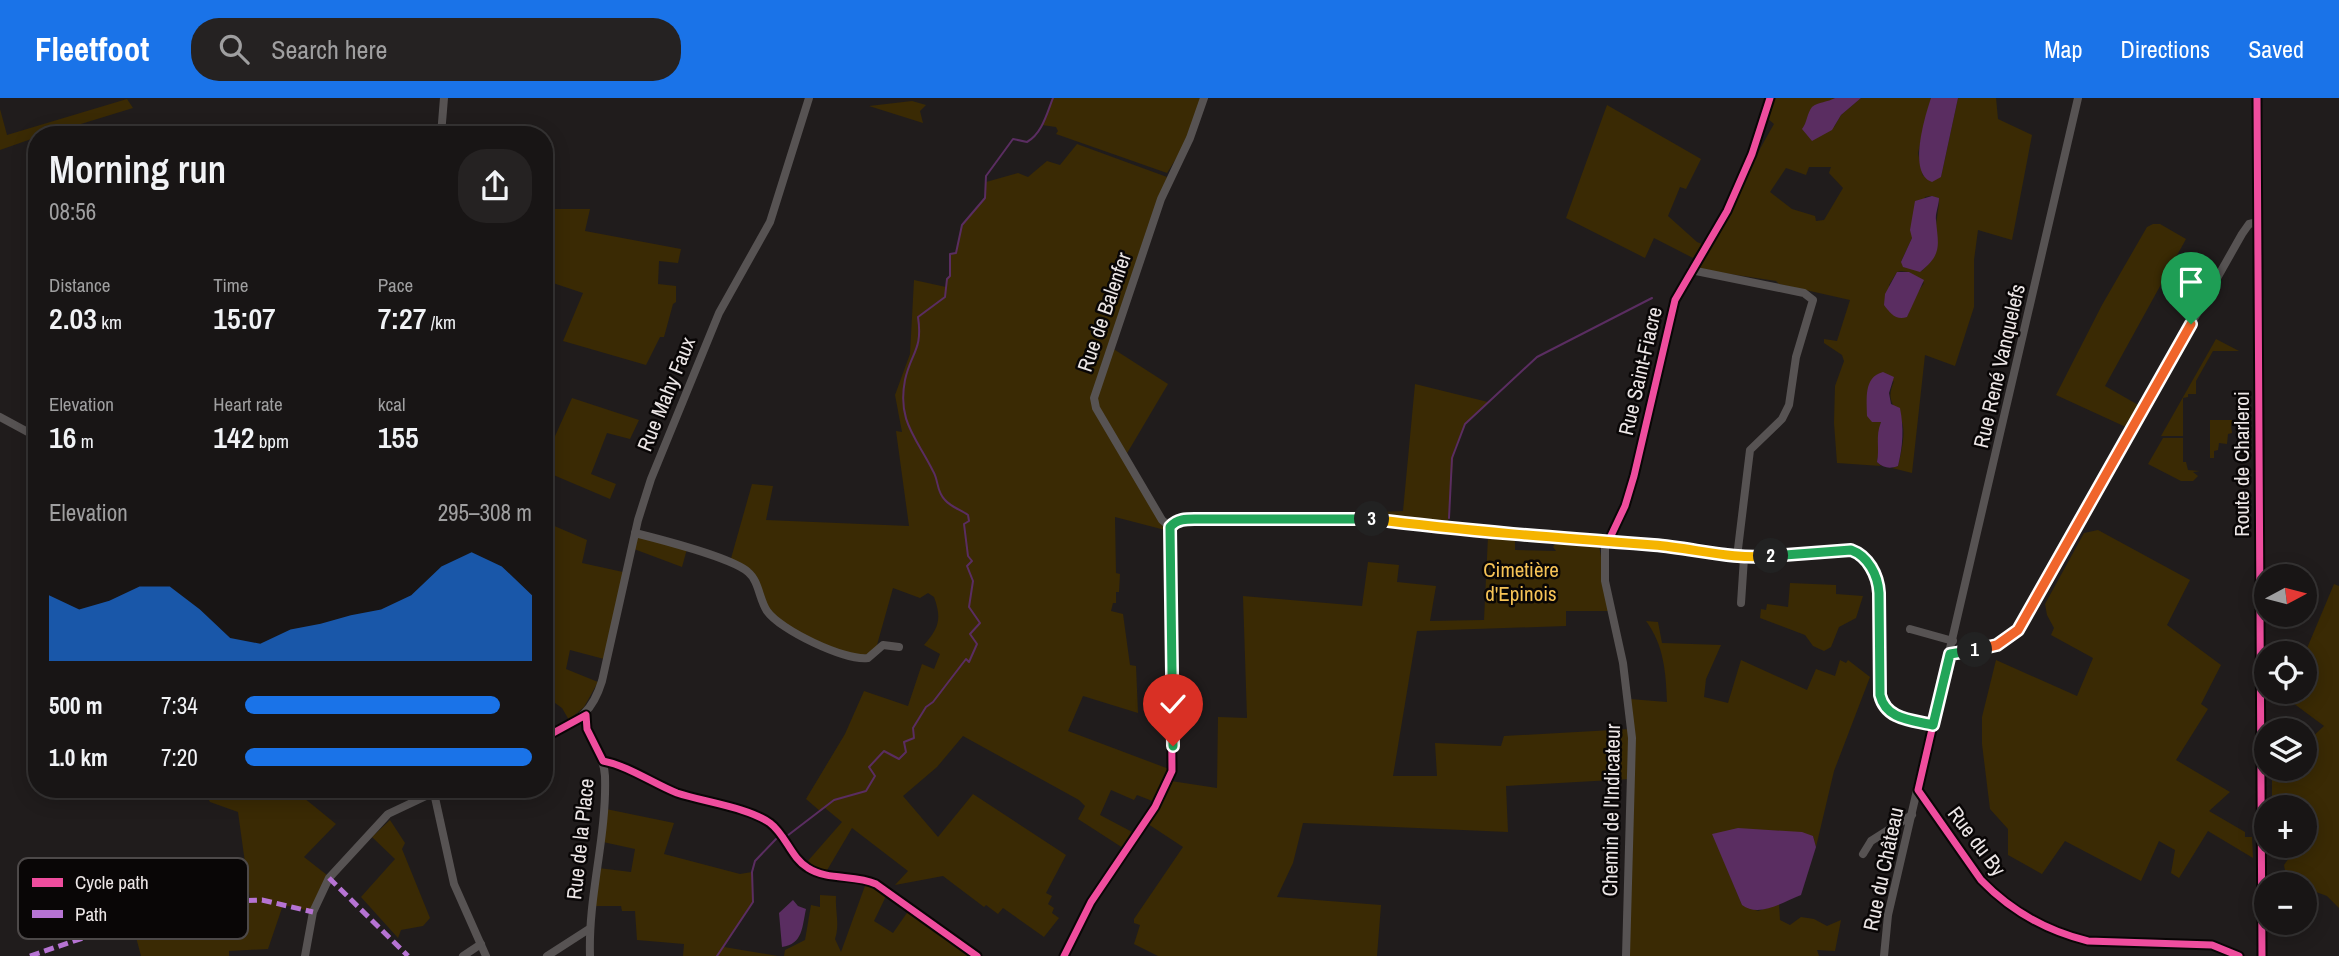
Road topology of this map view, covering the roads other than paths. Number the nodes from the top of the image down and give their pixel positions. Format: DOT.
graph roads {
  1 [pos="444,98"];
  2 [pos="809,98"];
  3 [pos="1204,98"];
  4 [pos="1770,98"];
  5 [pos="2078,98"];
  6 [pos="2257,98"];
  7 [pos="442,126"];
  8 [pos="2258,222"];
  9 [pos="1690,270"];
  10 [pos="0,417"];
  11 [pos="28,433"];
  12 [pos="1170,527"];
  13 [pos="635,533"];
  14 [pos="1608,542"];
  15 [pos="1740,557"];
  16 [pos="1741,603"];
  17 [pos="1910,629"];
  18 [pos="1953,641"];
  19 [pos="899,647"];
  20 [pos="1950,654"];
  21 [pos="586,715"];
  22 [pos="1933,725"];
  23 [pos="553,732"];
  24 [pos="603,761"];
  25 [pos="1918,790"];
  26 [pos="421,798"];
  27 [pos="439,798"];
  28 [pos="416,800"];
  29 [pos="1912,815"];
  30 [pos="1863,854"];
  31 [pos="589,929"];
  32 [pos="481,944"];
  33 [pos="305,956"];
  34 [pos="463,956"];
  35 [pos="486,956"];
  36 [pos="547,956"];
  37 [pos="590,956"];
  38 [pos="976,956"];
  39 [pos="1064,956"];
  40 [pos="1626,956"];
  41 [pos="1884,956"];
  42 [pos="2239,956"];
  43 [pos="2262,956"];
  1 -- 7 [label="street"];
  2 -- 13 [label="street, Rue Mahy Faux"];
  3 -- 12 [label="street, Rue de Balenfer"];
  4 -- 9 [label="street, Rue Saint-Fiacre"];
  5 -- 18 [label="street, Rue René Vanquelefs"];
  6 -- 8 [label="main road, Route de Charleroi"];
  8 -- 20 [label="street"];
  8 -- 43 [label="main road, Route de Charleroi"];
  9 -- 14 [label="street, Rue Saint-Fiacre"];
  9 -- 15 [label="street"];
  10 -- 11 [label="street"];
  12 -- 14 [label="street"];
  12 -- 39 [label="street"];
  13 -- 19 [label="street"];
  13 -- 21 [label="street, Rue Mahy Faux"];
  14 -- 15 [label="street"];
  14 -- 40 [label="street, Chemin de l'Indicateur"];
  15 -- 16 [label="street"];
  15 -- 22 [label="street"];
  17 -- 18 [label="street"];
  18 -- 20 [label="street"];
  20 -- 22 [label="street"];
  21 -- 23 [label="street"];
  21 -- 24 [label="street, Rue de la Place"];
  22 -- 25 [label="street"];
  24 -- 31 [label="street, Rue de la Place"];
  24 -- 38 [label="street"];
  25 -- 29 [label="street, Rue du Château"];
  25 -- 42 [label="street, Rue du By"];
  26 -- 28 [label="street"];
  27 -- 32 [label="street"];
  28 -- 33 [label="street"];
  29 -- 30 [label="street"];
  29 -- 41 [label="street, Rue du Château"];
  31 -- 36 [label="street"];
  31 -- 37 [label="street, Rue de la Place"];
  32 -- 34 [label="street"];
  32 -- 35 [label="street"];
}
